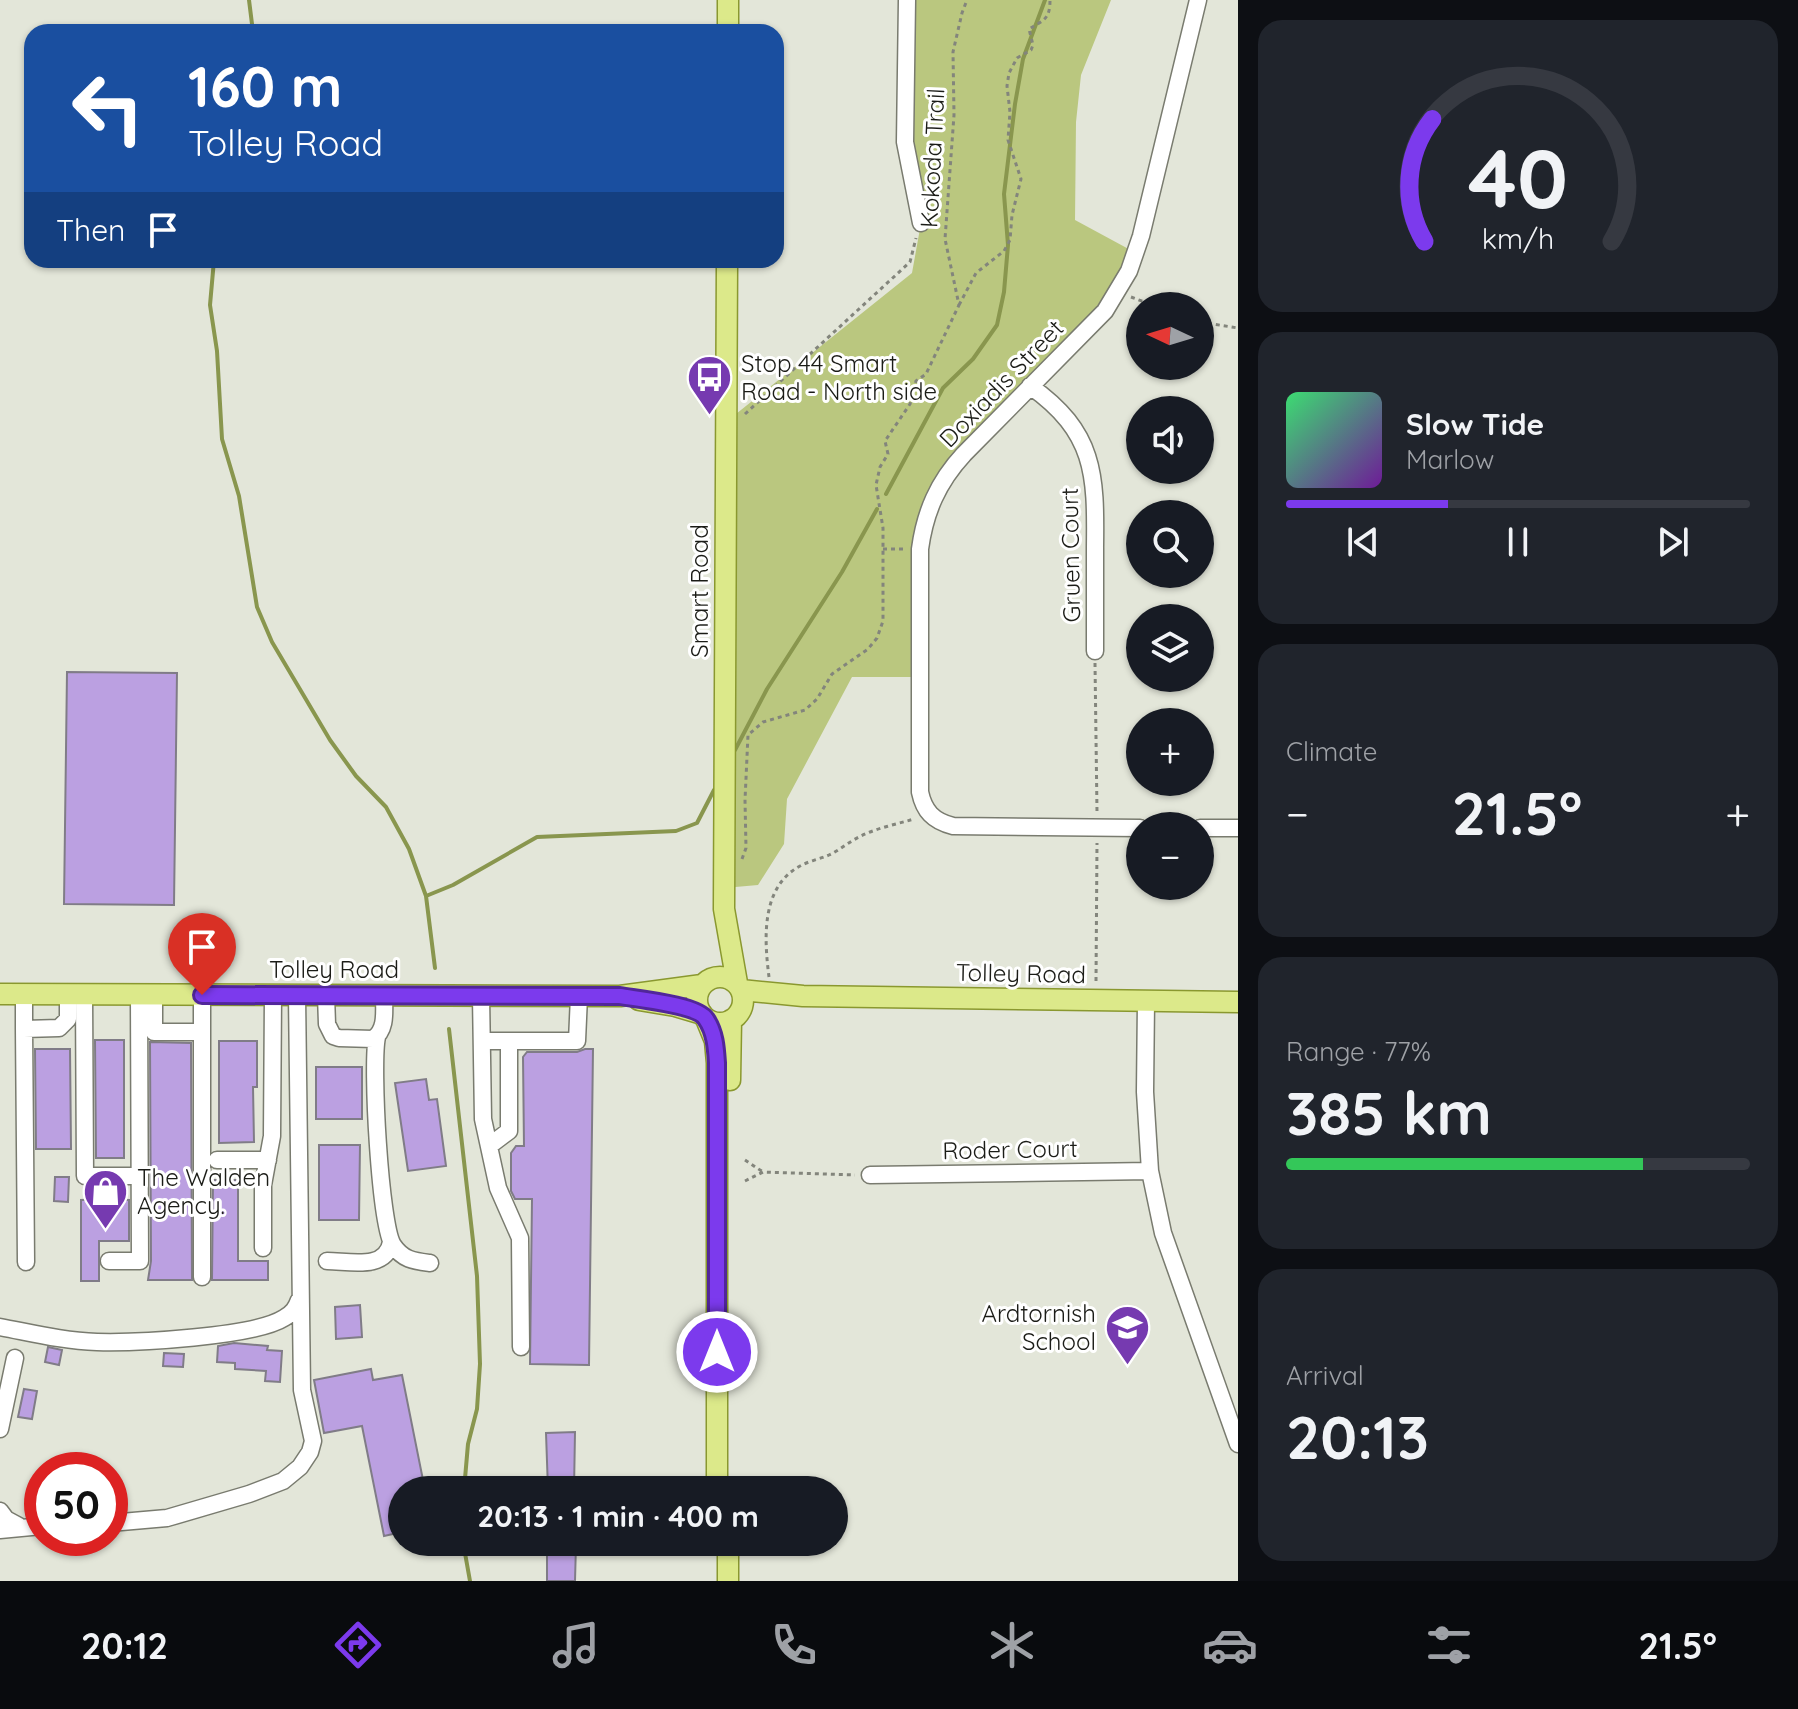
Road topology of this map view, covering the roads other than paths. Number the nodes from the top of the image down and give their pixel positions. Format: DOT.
graph roads {
  1 [pos="728,0"];
  2 [pos="907,0"];
  3 [pos="1198,0"];
  4 [pos="728,24"];
  5 [pos="921,223"];
  6 [pos="727,268"];
  7 [pos="1030,386"];
  8 [pos="1095,651"];
  9 [pos="1126,828"];
  10 [pos="1214,828"];
  11 [pos="1238,828"];
  12 [pos="725,922"];
  13 [pos="705,982"];
  14 [pos="0,994"];
  15 [pos="24,994"];
  16 [pos="76,994"];
  17 [pos="146,995"];
  18 [pos="202,995"];
  19 [pos="273,995"];
  20 [pos="297,995"];
  21 [pos="326,995"];
  22 [pos="384,996"];
  23 [pos="481,996"];
  24 [pos="579,996"];
  25 [pos="620,996"];
  26 [pos="737,1001"];
  27 [pos="1146,1001"];
  28 [pos="1238,1002"];
  29 [pos="704,1016"];
  30 [pos="24,1029"];
  31 [pos="202,1032"];
  32 [pos="377,1037"];
  33 [pos="482,1041"];
  34 [pos="509,1041"];
  35 [pos="489,1146"];
  36 [pos="217,1160"];
  37 [pos="268,1160"];
  38 [pos="1150,1171"];
  39 [pos="870,1175"];
  40 [pos="139,1176"];
  41 [pos="391,1242"];
  42 [pos="263,1248"];
  43 [pos="109,1261"];
  44 [pos="327,1261"];
  45 [pos="26,1262"];
  46 [pos="430,1263"];
  47 [pos="202,1277"];
  48 [pos="299,1300"];
  49 [pos="0,1327"];
  50 [pos="521,1347"];
  51 [pos="15,1358"];
  52 [pos="0,1429"];
  53 [pos="1237,1438"];
  54 [pos="717,1476"];
  55 [pos="728,1476"];
  56 [pos="0,1511"];
  57 [pos="128,1521"];
  58 [pos="19,1526"];
  59 [pos="24,1526"];
  60 [pos="0,1530"];
  61 [pos="717,1556"];
  62 [pos="728,1556"];
  63 [pos="717,1581"];
  64 [pos="728,1581"];
  1 -- 4 [label="main road"];
  2 -- 5 [label="street"];
  3 -- 7 [label="street, Doxiadis Street"];
  6 -- 12 [label="main road, Smart Road"];
  7 -- 8 [label="street, Gruen Court"];
  7 -- 9 [label="street, Doxiadis Street"];
  10 -- 11 [label="street"];
  12 -- 13 [label="main road, Smart Road"];
  12 -- 26 [label="main road, Smart Road"];
  13 -- 25 [label="main road, Tolley Road"];
  13 -- 26 [label="main road"];
  13 -- 29 [label="main road"];
  14 -- 15 [label="main road, Tolley Road"];
  15 -- 16 [label="main road, Tolley Road"];
  15 -- 30 [label="street"];
  16 -- 17 [label="main road, Tolley Road"];
  16 -- 30 [label="street"];
  16 -- 40 [label="street"];
  17 -- 18 [label="main road, Tolley Road"];
  17 -- 31 [label="street"];
  17 -- 40 [label="street"];
  18 -- 19 [label="main road, Tolley Road"];
  18 -- 31 [label="street"];
  19 -- 20 [label="main road, Tolley Road"];
  19 -- 37 [label="street"];
  20 -- 21 [label="main road, Tolley Road"];
  20 -- 48 [label="street"];
  21 -- 22 [label="main road, Tolley Road"];
  21 -- 32 [label="street"];
  22 -- 23 [label="main road, Tolley Road"];
  22 -- 32 [label="street"];
  23 -- 24 [label="main road, Tolley Road"];
  23 -- 33 [label="street"];
  24 -- 25 [label="main road, Tolley Road"];
  24 -- 34 [label="street"];
  25 -- 29 [label="main road, Tolley Road"];
  26 -- 27 [label="main road, Tolley Road"];
  26 -- 29 [label="main road"];
  26 -- 55 [label="main road, Smart Road"];
  27 -- 28 [label="main road, Tolley Road"];
  27 -- 38 [label="street"];
  29 -- 54 [label="main road"];
  30 -- 45 [label="street"];
  31 -- 47 [label="street"];
  32 -- 41 [label="street"];
  33 -- 34 [label="street"];
  33 -- 35 [label="street"];
  34 -- 35 [label="street"];
  35 -- 50 [label="street"];
  36 -- 37 [label="street"];
  37 -- 42 [label="street"];
  38 -- 39 [label="street, Roder Court"];
  38 -- 53 [label="street"];
  40 -- 43 [label="street"];
  41 -- 44 [label="street"];
  41 -- 46 [label="street"];
  48 -- 49 [label="street"];
  48 -- 57 [label="street"];
  51 -- 52 [label="street"];
  56 -- 58 [label="street"];
  58 -- 59 [label="street"];
  58 -- 60 [label="street"];
  61 -- 63 [label="main road"];
  62 -- 64 [label="main road"];
}
